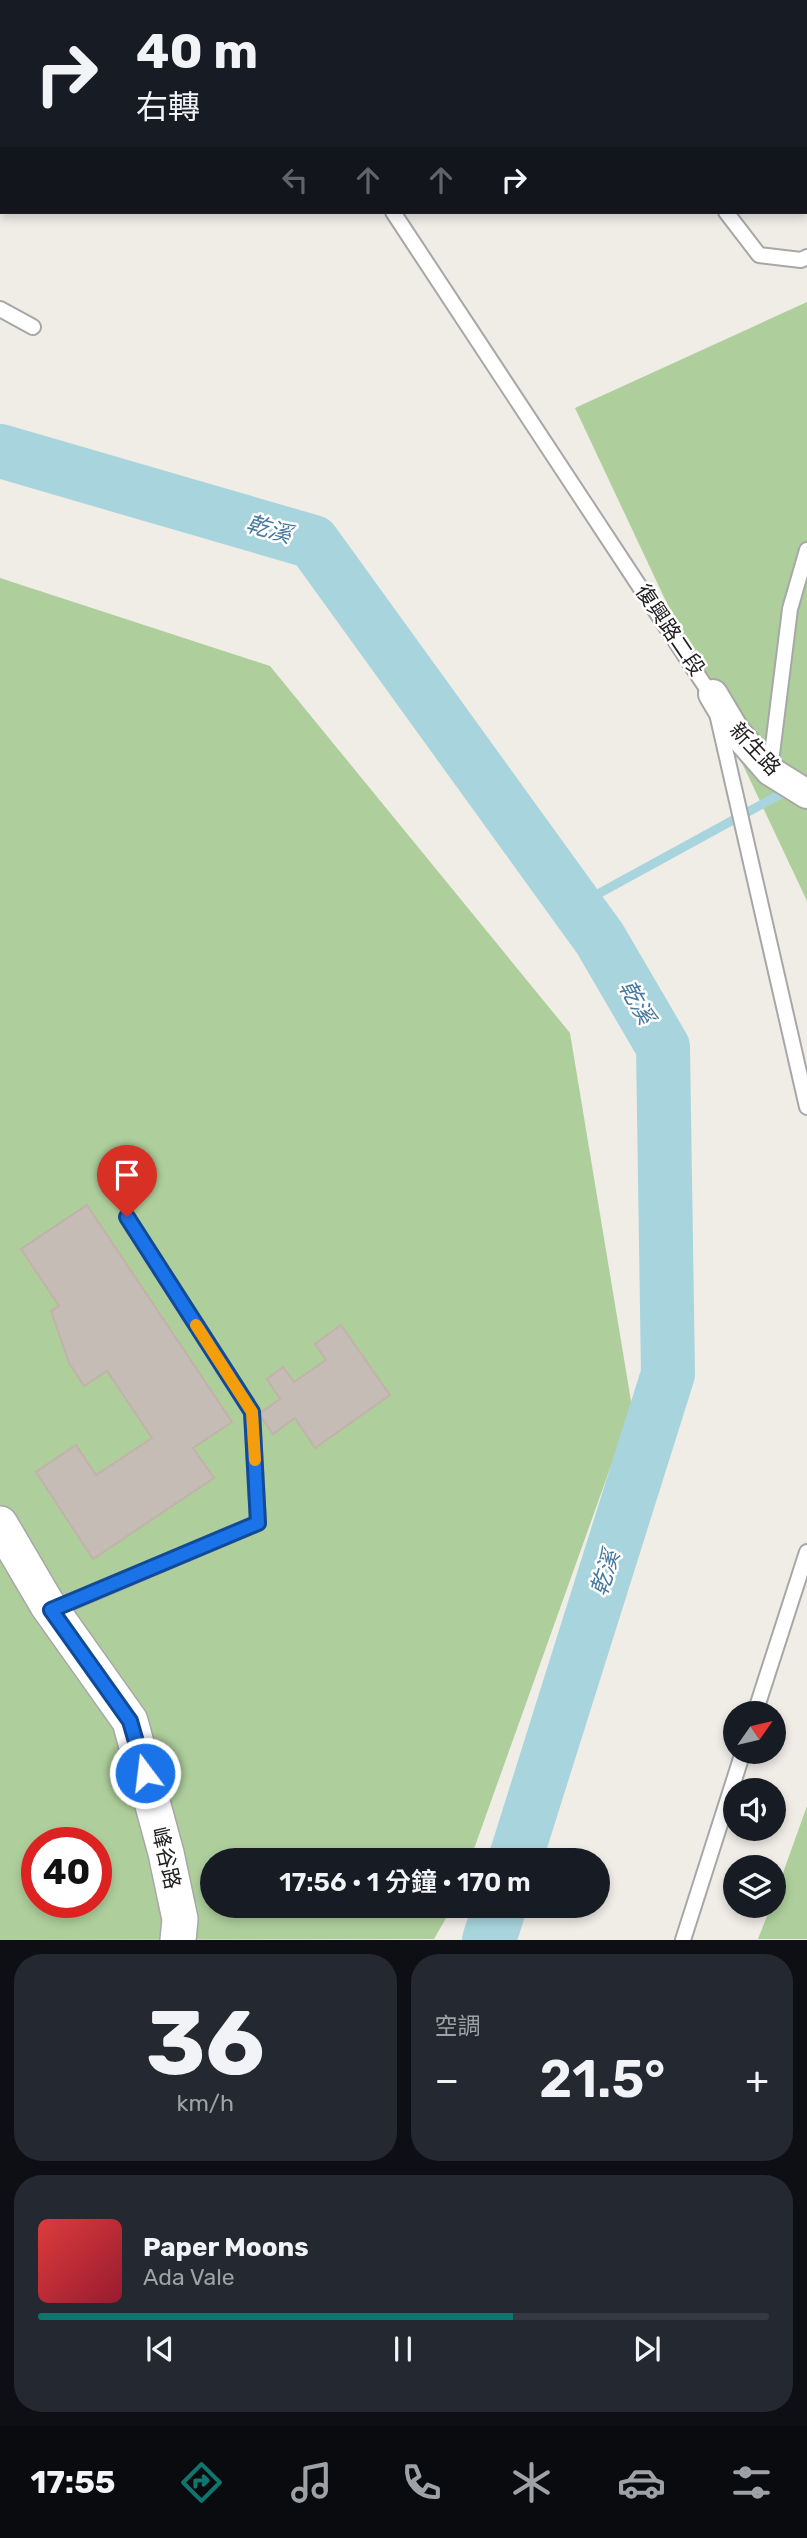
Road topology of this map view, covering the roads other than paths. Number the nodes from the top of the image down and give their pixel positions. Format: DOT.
graph roads {
  1 [pos="394,214"];
  2 [pos="728,214"];
  3 [pos="807,257"];
  4 [pos="0,309"];
  5 [pos="33,327"];
  6 [pos="807,550"];
  7 [pos="713,694"];
  8 [pos="773,773"];
  9 [pos="807,794"];
  10 [pos="807,1107"];
  11 [pos="127,1217"];
  12 [pos="0,1524"];
  13 [pos="807,1552"];
  14 [pos="51,1610"];
  15 [pos="759,1701"];
  16 [pos="739,1764"];
  17 [pos="178,1940"];
  18 [pos="683,1940"];
  1 -- 7 [label="lane, 復興路二段"];
  2 -- 3 [label="lane"];
  4 -- 5 [label="lane"];
  6 -- 8 [label="lane"];
  7 -- 8 [label="street, 新生路"];
  7 -- 10 [label="lane, 復興路二段"];
  8 -- 9 [label="street, 新生路"];
  11 -- 14 [label="lane"];
  12 -- 14 [label="street, 峰谷路"];
  13 -- 15 [label="lane"];
  14 -- 17 [label="street, 峰谷路"];
  16 -- 18 [label="lane"];
}
